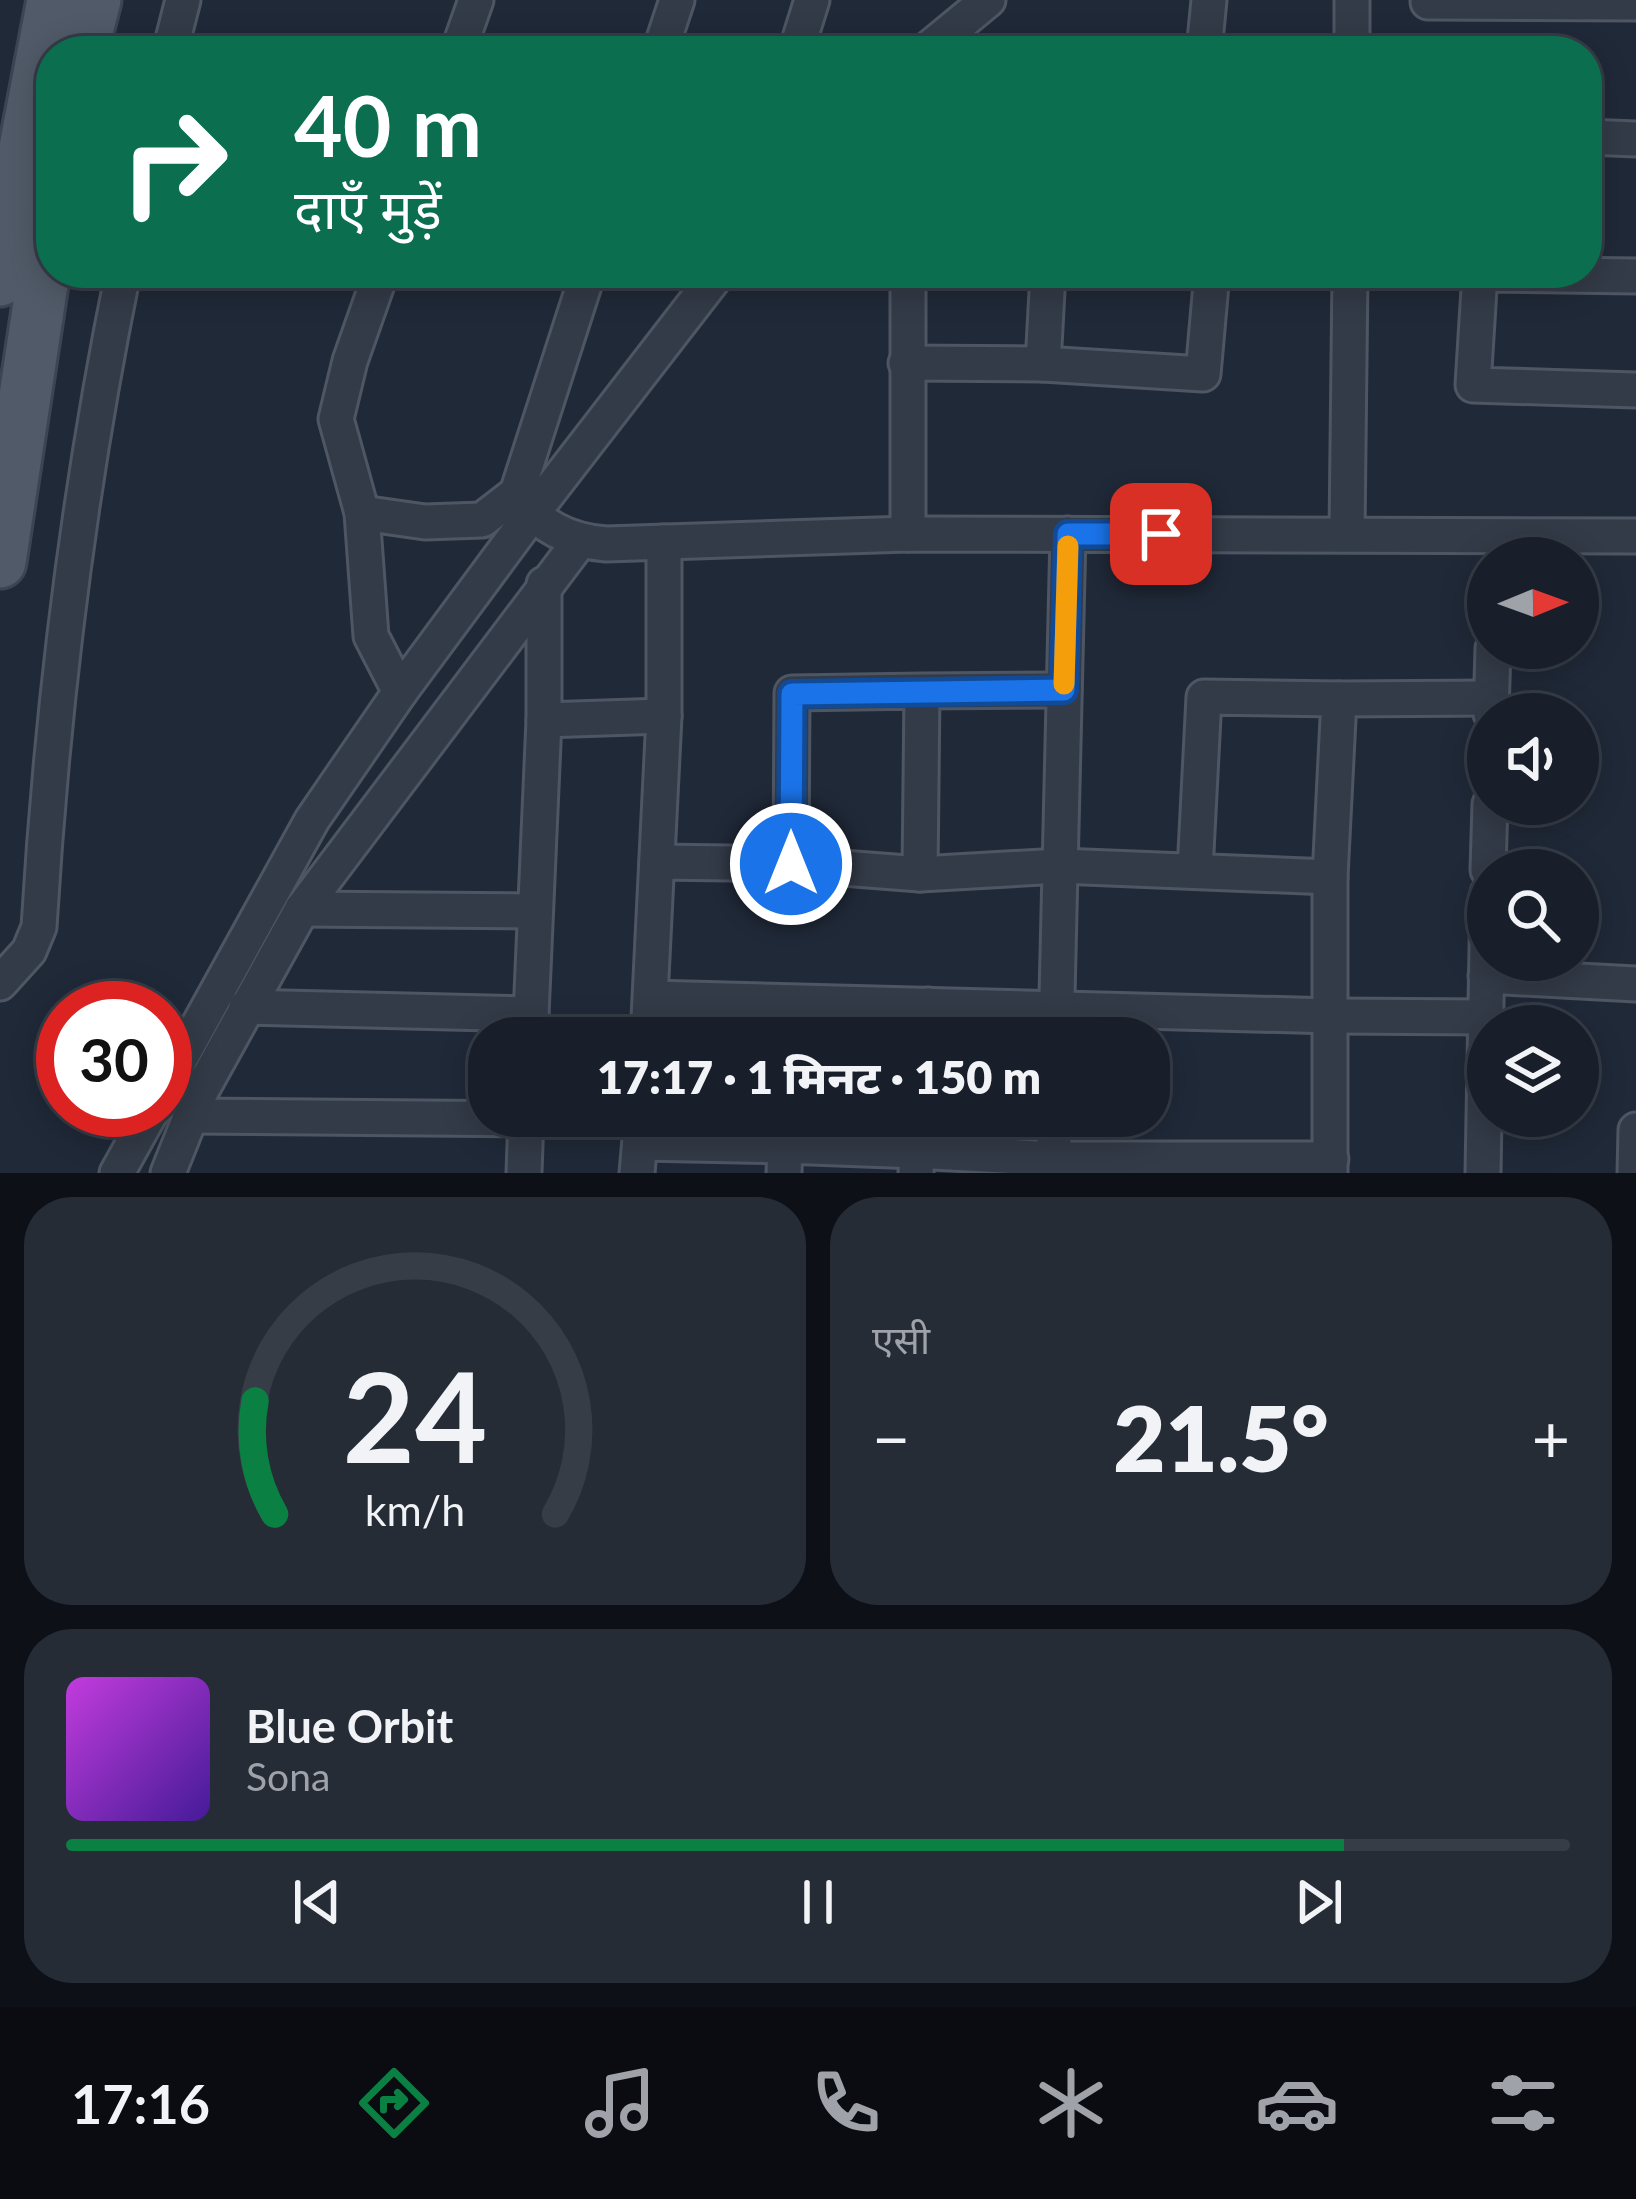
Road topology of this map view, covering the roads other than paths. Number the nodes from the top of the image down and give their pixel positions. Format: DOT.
graph roads {
  1 [pos="53,0"];
  2 [pos="95,0"];
  3 [pos="183,0"];
  4 [pos="476,0"];
  5 [pos="677,0"];
  6 [pos="812,0"];
  7 [pos="988,0"];
  8 [pos="1209,0"];
  9 [pos="1352,0"];
  10 [pos="1494,1"];
  11 [pos="1428,2"];
  12 [pos="1636,3"];
  13 [pos="958,11"];
  14 [pos="51,36"];
  15 [pos="86,36"];
  16 [pos="174,36"];
  17 [pos="463,36"];
  18 [pos="665,36"];
  19 [pos="801,36"];
  20 [pos="938,36"];
  21 [pos="1205,36"];
  22 [pos="1352,36"];
  23 [pos="1602,138"];
  24 [pos="1636,139"];
  25 [pos="36,221"];
  26 [pos="36,236"];
  27 [pos="1602,275"];
  28 [pos="1636,276"];
  29 [pos="0,280"];
  30 [pos="120,288"];
  31 [pos="376,288"];
  32 [pos="584,288"];
  33 [pos="705,288"];
  34 [pos="908,288"];
  35 [pos="1047,288"];
  36 [pos="1211,288"];
  37 [pos="1350,288"];
  38 [pos="1479,288"];
  39 [pos="906,363"];
  40 [pos="1043,364"];
  41 [pos="1636,390"];
  42 [pos="524,504"];
  43 [pos="362,512"];
  44 [pos="908,534"];
  45 [pos="1068,534"];
  46 [pos="1347,534"];
  47 [pos="1636,536"];
  48 [pos="1599,539"];
  49 [pos="579,542"];
  50 [pos="664,542"];
  51 [pos="1467,545"];
  52 [pos="0,562"];
  53 [pos="544,584"];
  54 [pos="1064,690"];
  55 [pos="922,691"];
  56 [pos="400,692"];
  57 [pos="1340,699"];
  58 [pos="1467,705"];
  59 [pos="664,716"];
  60 [pos="544,720"];
  61 [pos="657,862"];
  62 [pos="791,864"];
  63 [pos="1060,866"];
  64 [pos="1195,871"];
  65 [pos="920,874"];
  66 [pos="1330,877"];
  67 [pos="302,908"];
  68 [pos="535,911"];
  69 [pos="1580,981"];
  70 [pos="0,983"];
  71 [pos="1636,984"];
  72 [pos="651,998"];
  73 [pos="246,1007"];
  74 [pos="1333,1016"];
  75 [pos="530,1017"];
  76 [pos="650,1017"];
  77 [pos="869,1017"];
  78 [pos="1056,1017"];
  79 [pos="1467,1017"];
  80 [pos="1170,1020"];
  81 [pos="468,1022"];
  82 [pos="192,1037"];
  83 [pos="192,1112"];
  84 [pos="192,1116"];
  85 [pos="468,1118"];
  86 [pos="1636,1130"];
  87 [pos="137,1137"];
  88 [pos="182,1137"];
  89 [pos="525,1137"];
  90 [pos="1484,1137"];
  91 [pos="640,1144"];
  92 [pos="785,1160"];
  93 [pos="916,1162"];
  94 [pos="1053,1166"];
  95 [pos="1191,1166"];
  96 [pos="1331,1166"];
  97 [pos="117,1173"];
  98 [pos="168,1173"];
  99 [pos="524,1173"];
  100 [pos="1483,1173"];
  101 [pos="1635,1173"];
  1 -- 14 [label="main road"];
  2 -- 15 [label="main road"];
  3 -- 16 [label="street"];
  4 -- 17 [label="street"];
  5 -- 18 [label="street"];
  6 -- 19 [label="street"];
  7 -- 13 [label="street"];
  8 -- 21 [label="street"];
  9 -- 22 [label="street"];
  10 -- 11 [label="street"];
  10 -- 12 [label="street"];
  13 -- 20 [label="street"];
  23 -- 24 [label="street"];
  25 -- 29 [label="main road"];
  26 -- 52 [label="main road"];
  27 -- 28 [label="street"];
  30 -- 70 [label="street"];
  31 -- 43 [label="street"];
  32 -- 42 [label="street"];
  33 -- 42 [label="street"];
  34 -- 39 [label="street"];
  35 -- 40 [label="street"];
  36 -- 40 [label="street"];
  37 -- 46 [label="street"];
  38 -- 41 [label="street"];
  39 -- 40 [label="street"];
  39 -- 44 [label="street"];
  42 -- 43 [label="street"];
  42 -- 49 [label="street"];
  42 -- 56 [label="street"];
  43 -- 56 [label="street"];
  44 -- 45 [label="street"];
  44 -- 50 [label="street"];
  45 -- 46 [label="street"];
  45 -- 54 [label="street"];
  46 -- 51 [label="street"];
  47 -- 48 [label="street"];
  49 -- 50 [label="street"];
  49 -- 53 [label="street"];
  50 -- 59 [label="street"];
  53 -- 60 [label="street"];
  53 -- 67 [label="street"];
  54 -- 55 [label="street"];
  54 -- 63 [label="street"];
  55 -- 62 [label="street"];
  55 -- 65 [label="street"];
  56 -- 82 [label="street"];
  57 -- 58 [label="street"];
  57 -- 64 [label="street"];
  57 -- 66 [label="street"];
  59 -- 60 [label="street"];
  59 -- 61 [label="street"];
  60 -- 68 [label="street"];
  61 -- 62 [label="street"];
  61 -- 72 [label="street"];
  62 -- 65 [label="street"];
  63 -- 64 [label="street"];
  63 -- 65 [label="street"];
  63 -- 78 [label="street"];
  64 -- 66 [label="street"];
  66 -- 74 [label="street"];
  67 -- 68 [label="street"];
  67 -- 73 [label="street"];
  68 -- 75 [label="street"];
  69 -- 71 [label="street"];
  72 -- 76 [label="street"];
  72 -- 77 [label="street"];
  73 -- 81 [label="street"];
  73 -- 83 [label="street"];
  74 -- 79 [label="street"];
  74 -- 80 [label="street"];
  74 -- 96 [label="street"];
  84 -- 85 [label="street"];
  86 -- 101 [label="street"];
  87 -- 97 [label="street"];
  88 -- 98 [label="street"];
  89 -- 99 [label="street"];
  90 -- 100 [label="street"];
  91 -- 92 [label="street"];
  92 -- 93 [label="street"];
  93 -- 94 [label="street"];
  94 -- 95 [label="street"];
  95 -- 96 [label="street"];
}
